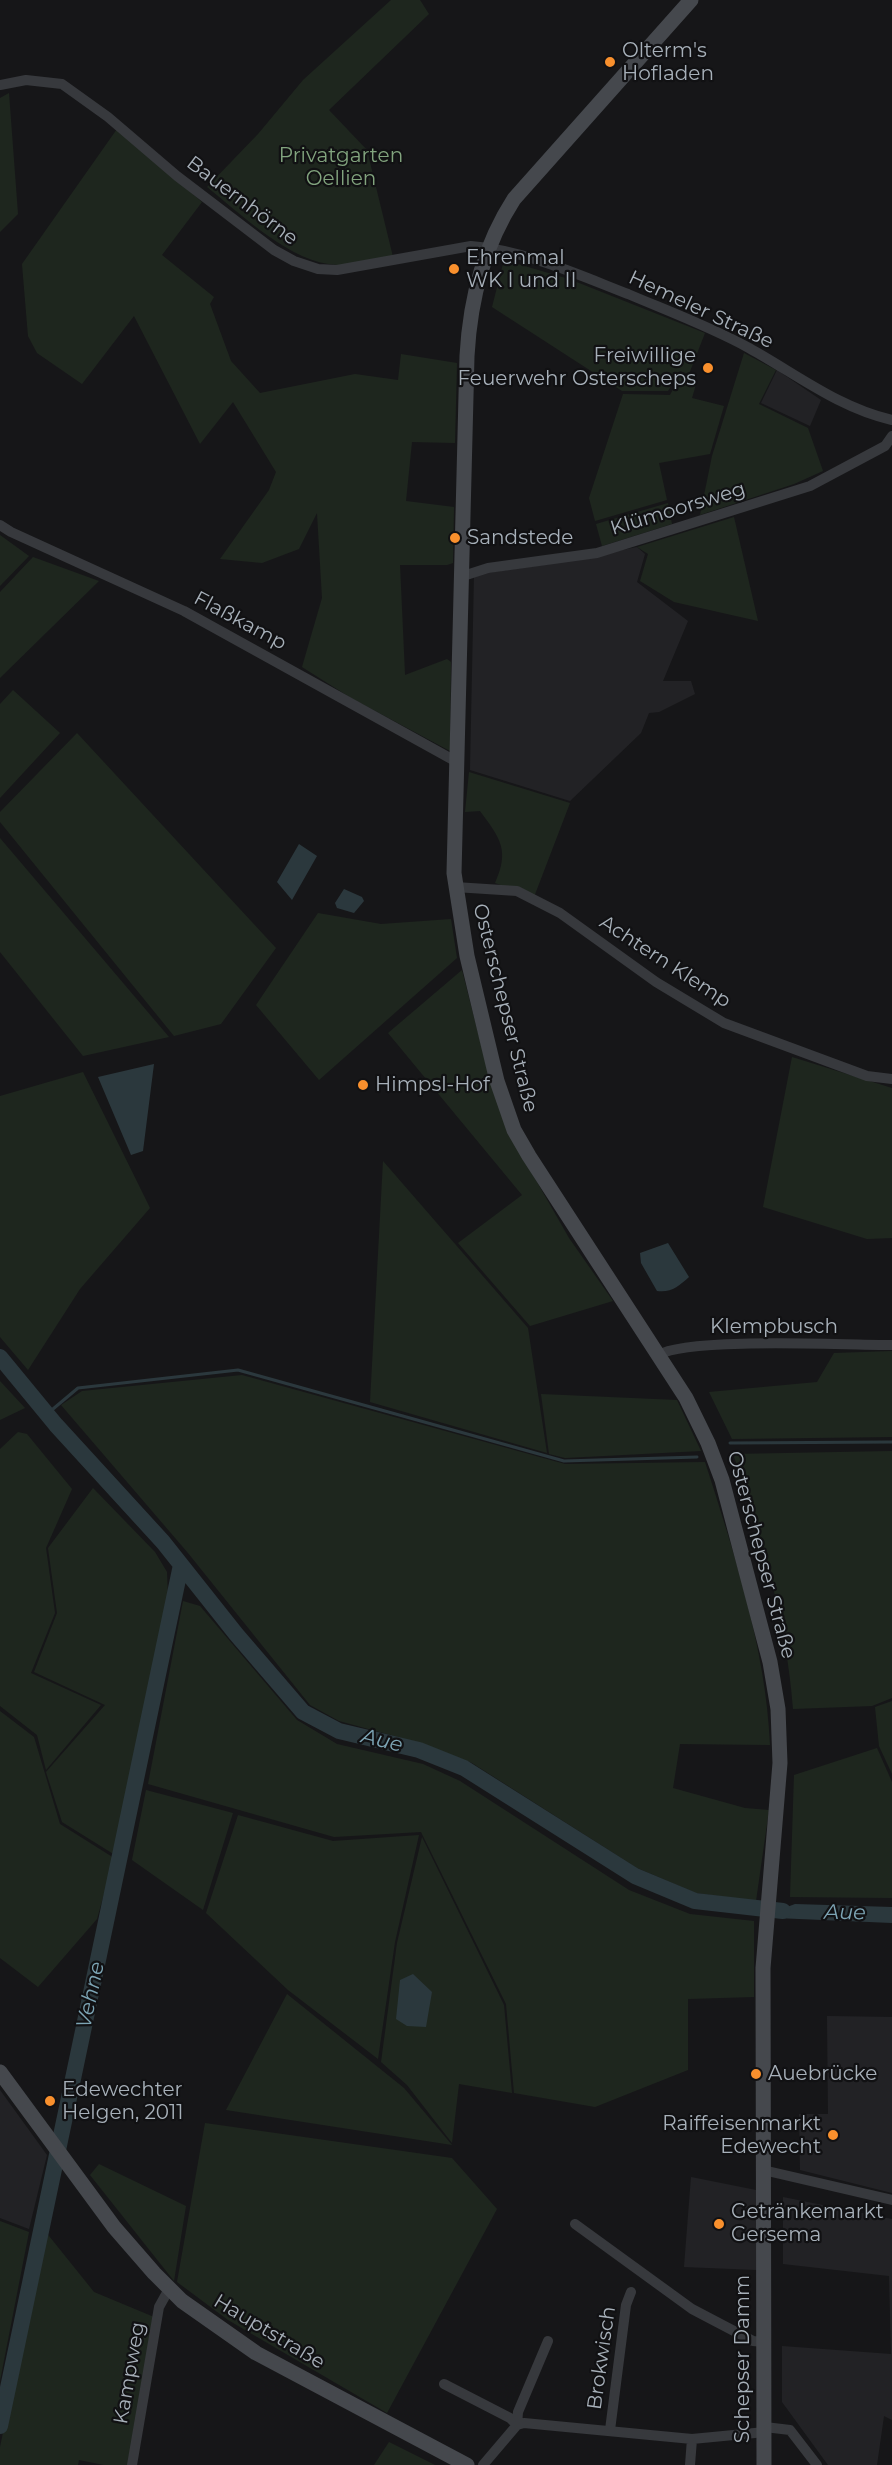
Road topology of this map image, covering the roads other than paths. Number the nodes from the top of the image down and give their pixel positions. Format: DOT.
graph roads {
  1 [pos="691,0"];
  2 [pos="0,85"];
  3 [pos="489,248"];
  4 [pos="892,420"];
  5 [pos="892,436"];
  6 [pos="0,525"];
  7 [pos="460,577"];
  8 [pos="457,762"];
  9 [pos="455,887"];
  10 [pos="892,1079"];
  11 [pos="892,1345"];
  12 [pos="659,1355"];
  13 [pos="765,1928"];
  14 [pos="0,2072"];
  15 [pos="763,2170"];
  16 [pos="892,2200"];
  17 [pos="575,2224"];
  18 [pos="169,2289"];
  19 [pos="631,2292"];
  20 [pos="548,2340"];
  21 [pos="764,2342"];
  22 [pos="444,2384"];
  23 [pos="517,2425"];
  24 [pos="610,2430"];
  25 [pos="765,2430"];
  26 [pos="692,2439"];
  27 [pos="132,2465"];
  28 [pos="467,2465"];
  29 [pos="483,2465"];
  30 [pos="690,2465"];
  31 [pos="764,2465"];
  32 [pos="817,2465"];
  1 -- 3 [label="main road, Osterschepser Straße"];
  2 -- 3 [label="street, Bauernhörne"];
  3 -- 4 [label="street, Hemeler Straße"];
  3 -- 7 [label="main road, Osterschepser Straße"];
  5 -- 7 [label="street, Klümoorsweg"];
  6 -- 8 [label="street, Flaßkamp"];
  7 -- 8 [label="main road, Osterschepser Straße"];
  8 -- 9 [label="main road, Osterschepser Straße"];
  9 -- 10 [label="street, Achtern Klemp"];
  9 -- 12 [label="main road, Osterschepser Straße"];
  11 -- 12 [label="street, Klempbusch"];
  12 -- 13 [label="main road, Osterschepser Straße"];
  13 -- 15 [label="main road, Schepser Damm"];
  14 -- 18 [label="main road, Hauptstraße"];
  15 -- 16 [label="street"];
  15 -- 21 [label="main road, Schepser Damm"];
  17 -- 21 [label="street"];
  18 -- 27 [label="street, Kampweg"];
  18 -- 28 [label="main road, Hauptstraße"];
  19 -- 24 [label="street, Brokwisch"];
  20 -- 23 [label="street"];
  21 -- 25 [label="main road, Schepser Damm"];
  22 -- 23 [label="street"];
  23 -- 24 [label="street"];
  23 -- 29 [label="street"];
  24 -- 26 [label="street"];
  25 -- 26 [label="street"];
  25 -- 31 [label="main road, Schepser Damm"];
  25 -- 32 [label="street"];
  26 -- 30 [label="street"];
}
